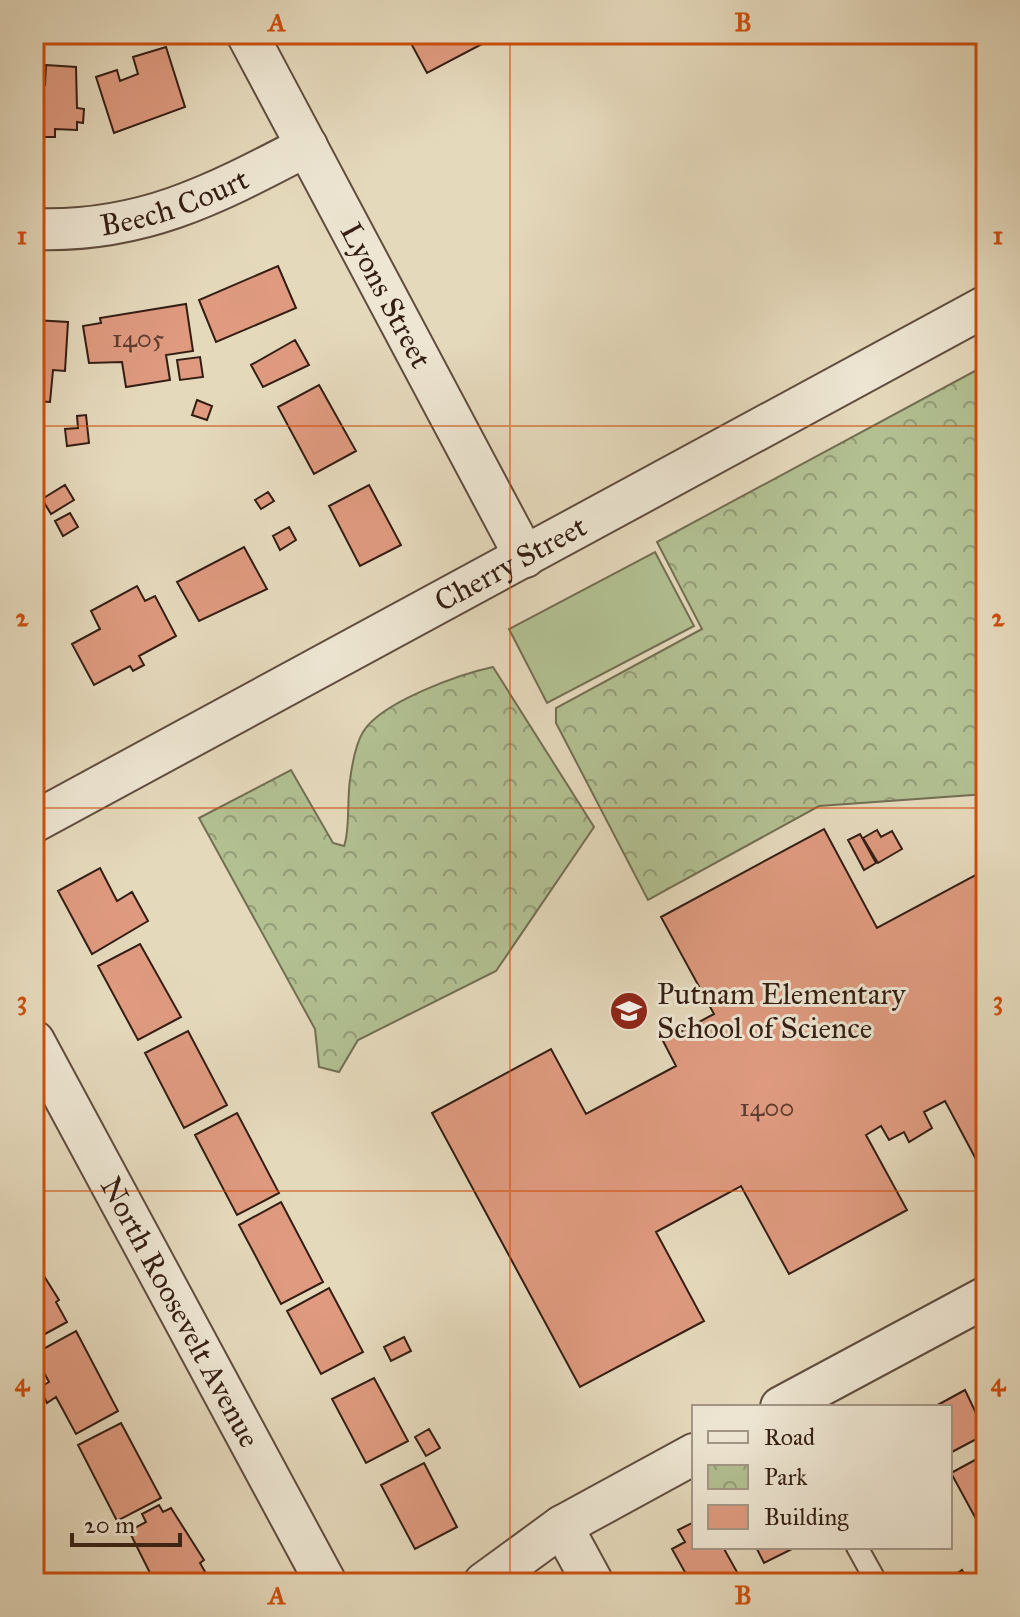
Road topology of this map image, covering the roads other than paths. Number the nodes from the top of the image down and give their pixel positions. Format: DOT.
graph roads {
  1 [pos="247,34"];
  2 [pos="307,146"];
  3 [pos="34,229"];
  4 [pos="986,306"];
  5 [pos="525,557"];
  6 [pos="34,822"];
  7 [pos="34,1041"];
  8 [pos="986,1297"];
  9 [pos="785,1405"];
  10 [pos="692,1455"];
  11 [pos="562,1526"];
  12 [pos="858,1549"];
  13 [pos="326,1583"];
  14 [pos="484,1583"];
  15 [pos="593,1583"];
  16 [pos="877,1583"];
  1 -- 2 [label="street, Lyons Street"];
  2 -- 3 [label="street, Beech Court"];
  2 -- 5 [label="street, Lyons Street"];
  4 -- 5 [label="street, Cherry Street"];
  5 -- 6 [label="street, Cherry Street"];
  7 -- 13 [label="street, North Roosevelt Avenue"];
  8 -- 9 [label="street"];
  10 -- 11 [label="street"];
  11 -- 14 [label="street"];
  11 -- 15 [label="street"];
  12 -- 16 [label="lane"];
}
